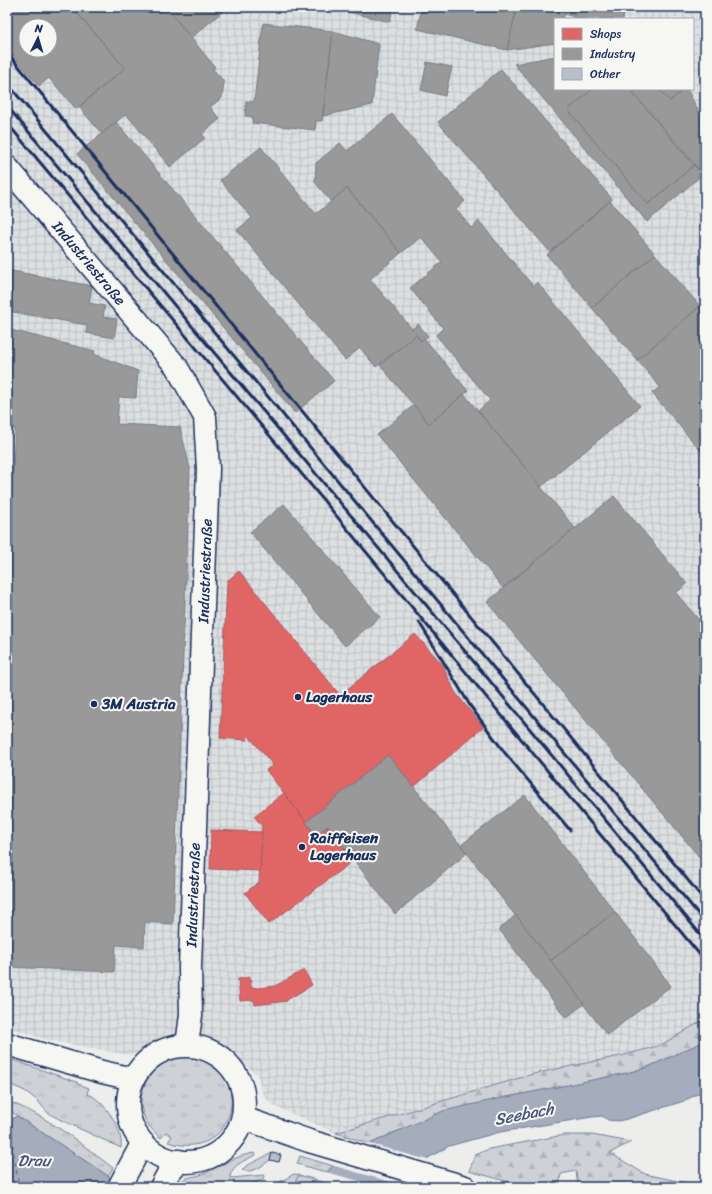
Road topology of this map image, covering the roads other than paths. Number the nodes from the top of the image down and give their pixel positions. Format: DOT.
graph roads {
  1 [pos="7,167"];
  2 [pos="7,1044"];
  3 [pos="188,1045"];
  4 [pos="133,1079"];
  5 [pos="243,1118"];
  6 [pos="140,1149"];
  7 [pos="170,1173"];
  8 [pos="459,1185"];
  9 [pos="119,1187"];
  1 -- 3 [label="street, Industriestraße"];
  2 -- 4 [label="street"];
  3 -- 4 [label="street"];
  3 -- 5 [label="street"];
  4 -- 6 [label="street"];
  5 -- 7 [label="street"];
  5 -- 8 [label="street"];
  6 -- 7 [label="street"];
  6 -- 9 [label="street"];
}
